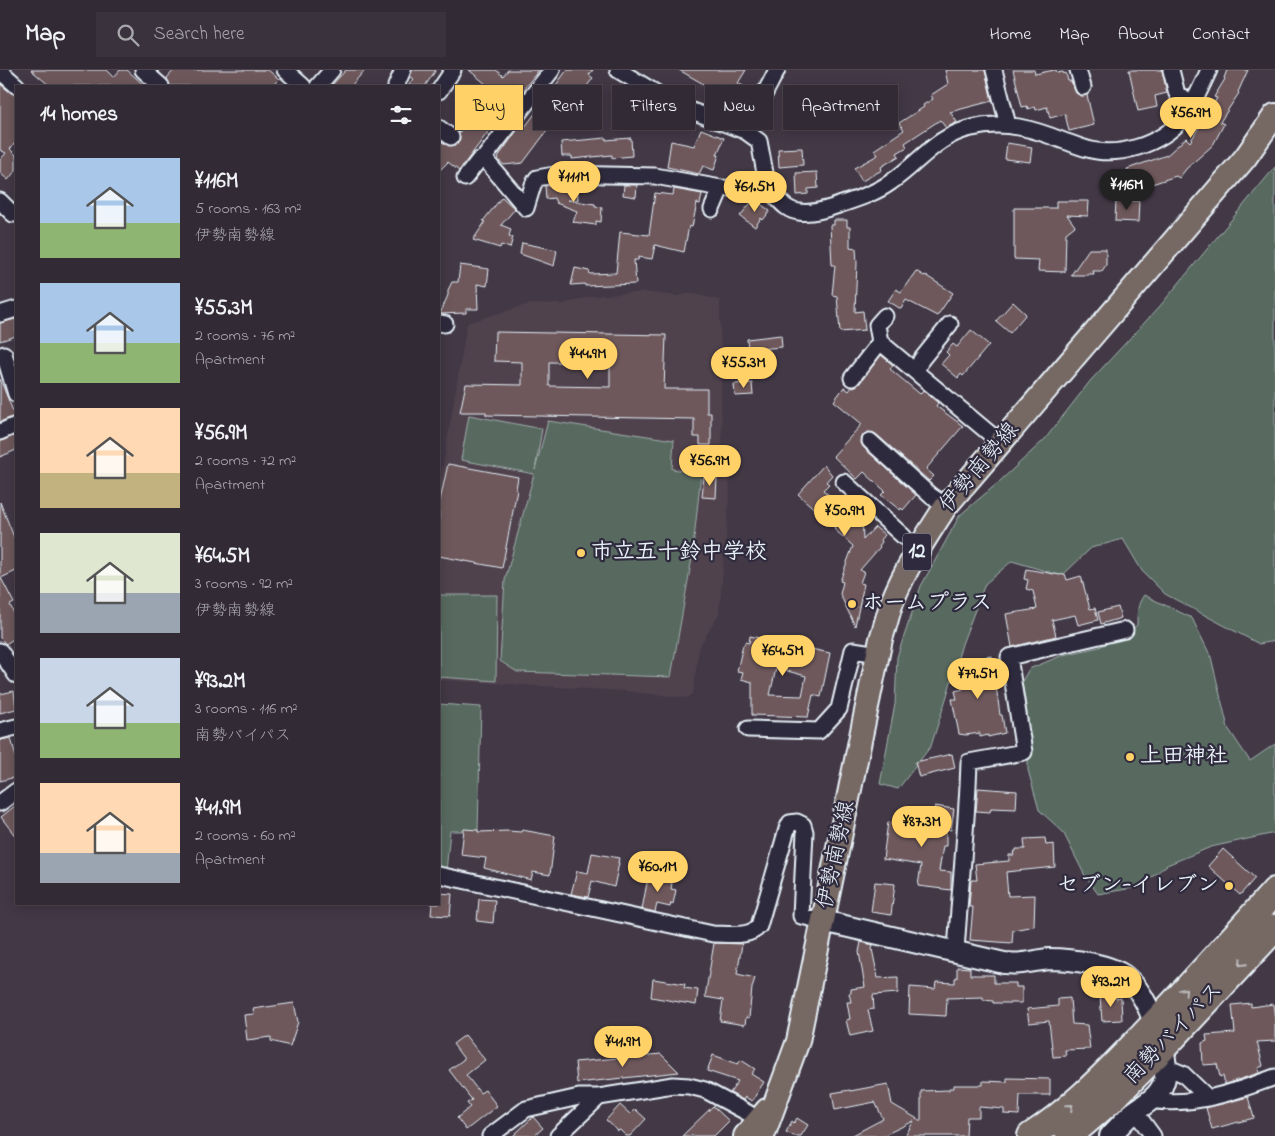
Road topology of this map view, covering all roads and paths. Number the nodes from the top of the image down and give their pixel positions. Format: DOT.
graph roads {
  1 [pos="143,70"];
  2 [pos="285,70"];
  3 [pos="332,70"];
  4 [pos="403,70"];
  5 [pos="453,70"];
  6 [pos="552,70"];
  7 [pos="618,70"];
  8 [pos="777,70"];
  9 [pos="994,70"];
  10 [pos="1078,70"];
  11 [pos="1171,70"];
  12 [pos="1209,70"];
  13 [pos="0,71"];
  14 [pos="15,85"];
  15 [pos="160,85"];
  16 [pos="302,85"];
  17 [pos="319,85"];
  18 [pos="396,85"];
  19 [pos="1082,87"];
  20 [pos="440,90"];
  21 [pos="1193,103"];
  22 [pos="1275,115"];
  23 [pos="1008,125"];
  24 [pos="745,131"];
  25 [pos="484,158"];
  26 [pos="464,178"];
  27 [pos="721,188"];
  28 [pos="768,189"];
  29 [pos="0,201"];
  30 [pos="712,209"];
  31 [pos="15,214"];
  32 [pos="15,309"];
  33 [pos="0,314"];
  34 [pos="885,316"];
  35 [pos="950,324"];
  36 [pos="880,342"];
  37 [pos="7,353"];
  38 [pos="916,372"];
  39 [pos="852,378"];
  40 [pos="15,389"];
  41 [pos="15,425"];
  42 [pos="0,432"];
  43 [pos="870,441"];
  44 [pos="1001,443"];
  45 [pos="844,482"];
  46 [pos="946,506"];
  47 [pos="904,537"];
  48 [pos="1125,630"];
  49 [pos="15,648"];
  50 [pos="2,654"];
  51 [pos="878,654"];
  52 [pos="15,674"];
  53 [pos="15,727"];
  54 [pos="748,729"];
  55 [pos="0,731"];
  56 [pos="15,792"];
  57 [pos="0,803"];
  58 [pos="440,875"];
  59 [pos="1275,891"];
  60 [pos="823,921"];
  61 [pos="1275,928"];
  62 [pos="956,952"];
  63 [pos="1161,1046"];
  64 [pos="1275,1076"];
  65 [pos="599,1097"];
  66 [pos="1208,1098"];
  67 [pos="1150,1100"];
  68 [pos="1133,1113"];
  69 [pos="755,1131"];
  70 [pos="490,1136"];
  71 [pos="558,1136"];
  72 [pos="1031,1136"];
  73 [pos="1069,1136"];
  74 [pos="1110,1136"];
  75 [pos="1153,1136"];
  1 -- 15 [label="street"];
  2 -- 16 [label="street"];
  3 -- 17 [label="street"];
  4 -- 18 [label="street"];
  5 -- 20 [label="street"];
  6 -- 25 [label="street"];
  7 -- 24 [label="street"];
  8 -- 24 [label="street"];
  9 -- 23 [label="street"];
  10 -- 19 [label="street"];
  11 -- 21 [label="street"];
  12 -- 21 [label="street"];
  13 -- 14 [label="street"];
  21 -- 23 [label="street"];
  22 -- 44 [label="main road, 伊勢南勢線 / 12"];
  23 -- 28 [label="street"];
  24 -- 28 [label="street"];
  25 -- 26 [label="street"];
  25 -- 27 [label="street"];
  27 -- 28 [label="street"];
  27 -- 30 [label="street"];
  29 -- 31 [label="street"];
  32 -- 33 [label="street"];
  34 -- 36 [label="street"];
  35 -- 38 [label="street"];
  36 -- 38 [label="street"];
  36 -- 39 [label="street"];
  37 -- 40 [label="street"];
  38 -- 44 [label="street"];
  41 -- 42 [label="street"];
  43 -- 46 [label="street"];
  44 -- 46 [label="main road, 伊勢南勢線 / 12"];
  45 -- 47 [label="street"];
  46 -- 51 [label="main road, 伊勢南勢線 / 12"];
  48 -- 62 [label="street"];
  49 -- 50 [label="street"];
  50 -- 52 [label="street"];
  51 -- 54 [label="street"];
  51 -- 60 [label="main road, 伊勢南勢線 / 12"];
  53 -- 55 [label="street"];
  56 -- 57 [label="street"];
  58 -- 60 [label="street"];
  63 -- 59 [label="highway, 南勢バイパス, one-way"];
  60 -- 62 [label="street"];
  60 -- 69 [label="main road, 伊勢南勢線 / 12"];
  61 -- 63 [label="highway, 南勢バイパス, one-way"];
  62 -- 63 [label="street"];
  63 -- 66 [label="street"];
  63 -- 67 [label="street"];
  72 -- 63 [label="highway, 南勢バイパス, one-way"];
  63 -- 73 [label="highway, 南勢バイパス"];
  64 -- 66 [label="street"];
  65 -- 69 [label="street"];
  65 -- 70 [label="street"];
  65 -- 71 [label="street"];
  66 -- 67 [label="street"];
  67 -- 68 [label="street"];
  68 -- 74 [label="street"];
  68 -- 75 [label="street"];
}
